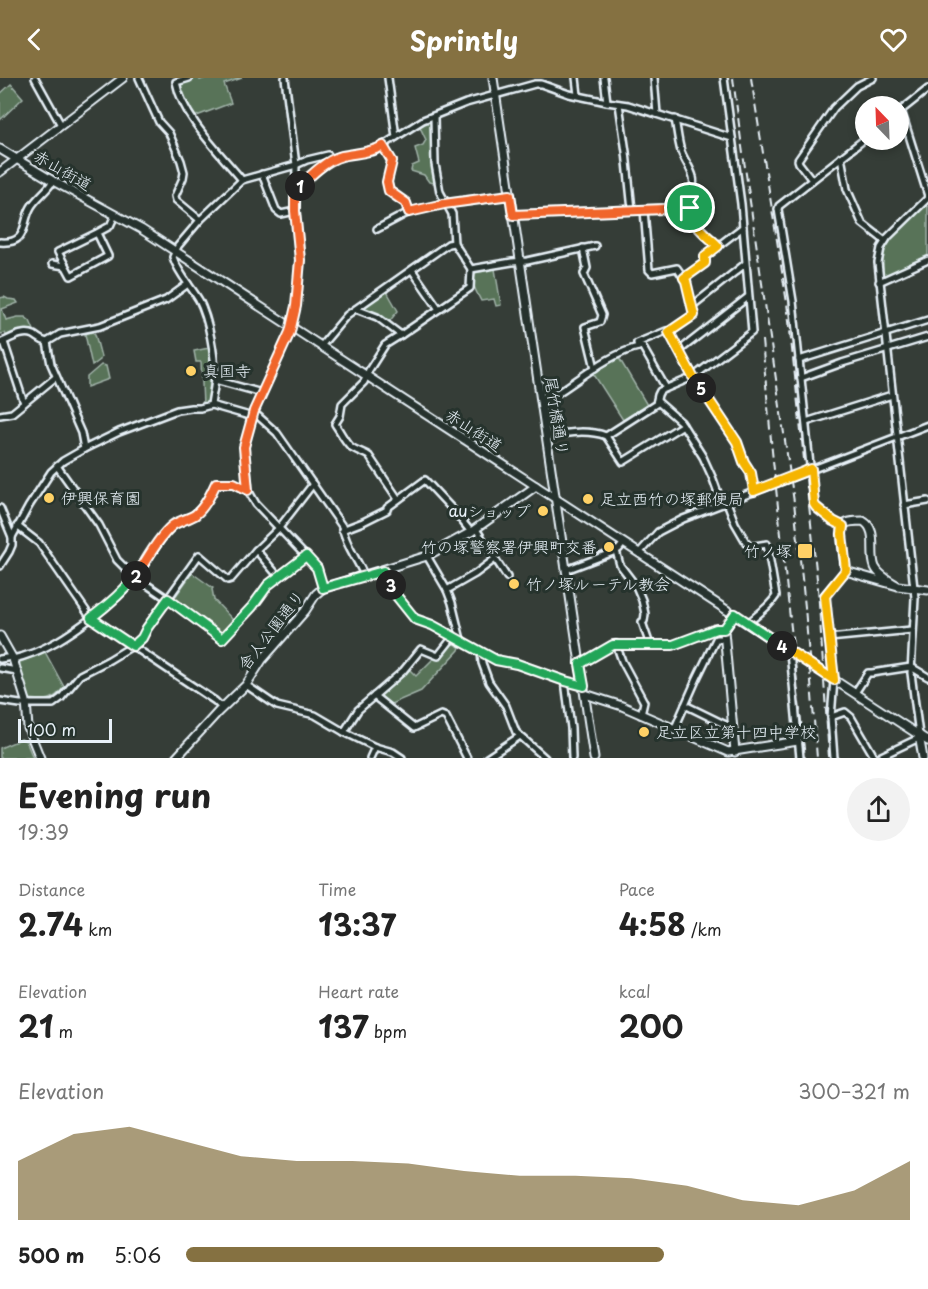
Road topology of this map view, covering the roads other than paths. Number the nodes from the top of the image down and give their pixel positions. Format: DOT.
graph roads {
  1 [pos="35,78"];
  2 [pos="123,78"];
  3 [pos="139,78"];
  4 [pos="189,78"];
  5 [pos="285,78"];
  6 [pos="388,78"];
  7 [pos="493,78"];
  8 [pos="576,78"];
  9 [pos="604,78"];
  10 [pos="654,78"];
  11 [pos="724,78"];
  12 [pos="873,78"];
  13 [pos="928,89"];
  14 [pos="495,95"];
  15 [pos="578,95"];
  16 [pos="607,102"];
  17 [pos="619,104"];
  18 [pos="909,104"];
  19 [pos="657,114"];
  20 [pos="434,116"];
  21 [pos="675,119"];
  22 [pos="61,125"];
  23 [pos="396,137"];
  24 [pos="732,138"];
  25 [pos="909,139"];
  26 [pos="383,146"];
  27 [pos="855,146"];
  28 [pos="0,149"];
  29 [pos="841,157"];
  30 [pos="17,159"];
  31 [pos="330,160"];
  32 [pos="296,165"];
  33 [pos="0,172"];
  34 [pos="262,174"];
  35 [pos="242,180"];
  36 [pos="812,180"];
  37 [pos="53,181"];
  38 [pos="295,195"];
  39 [pos="510,195"];
  40 [pos="928,197"];
  41 [pos="447,204"];
  42 [pos="690,208"];
  43 [pos="632,210"];
  44 [pos="644,210"];
  45 [pos="295,211"];
  46 [pos="409,212"];
  47 [pos="115,215"];
  48 [pos="513,215"];
  49 [pos="201,220"];
  50 [pos="743,227"];
  51 [pos="377,229"];
  52 [pos="97,233"];
  53 [pos="885,241"];
  54 [pos="0,242"];
  55 [pos="454,243"];
  56 [pos="595,246"];
  57 [pos="718,246"];
  58 [pos="583,248"];
  59 [pos="175,251"];
  60 [pos="928,260"];
  61 [pos="519,262"];
  62 [pos="52,264"];
  63 [pos="745,264"];
  64 [pos="65,266"];
  65 [pos="471,269"];
  66 [pos="412,270"];
  67 [pos="684,278"];
  68 [pos="879,282"];
  69 [pos="188,284"];
  70 [pos="748,297"];
  71 [pos="692,306"];
  72 [pos="356,309"];
  73 [pos="439,309"];
  74 [pos="928,320"];
  75 [pos="291,326"];
  76 [pos="669,332"];
  77 [pos="885,333"];
  78 [pos="401,335"];
  79 [pos="928,337"];
  80 [pos="2,342"];
  81 [pos="47,342"];
  82 [pos="321,346"];
  83 [pos="638,347"];
  84 [pos="887,349"];
  85 [pos="679,351"];
  86 [pos="799,360"];
  87 [pos="595,368"];
  88 [pos="367,376"];
  89 [pos="56,377"];
  90 [pos="693,377"];
  91 [pos="801,378"];
  92 [pos="215,380"];
  93 [pos="666,388"];
  94 [pos="262,393"];
  95 [pos="892,395"];
  96 [pos="657,401"];
  97 [pos="24,403"];
  98 [pos="541,403"];
  99 [pos="211,405"];
  100 [pos="0,415"];
  101 [pos="253,417"];
  102 [pos="806,423"];
  103 [pos="683,425"];
  104 [pos="928,425"];
  105 [pos="547,436"];
  106 [pos="606,436"];
  107 [pos="897,437"];
  108 [pos="84,449"];
  109 [pos="57,466"];
  110 [pos="811,469"];
  111 [pos="313,484"];
  112 [pos="536,486"];
  113 [pos="248,490"];
  114 [pos="754,491"];
  115 [pos="398,499"];
  116 [pos="555,499"];
  117 [pos="928,501"];
  118 [pos="724,503"];
  119 [pos="904,506"];
  120 [pos="0,508"];
  121 [pos="17,526"];
  122 [pos="843,526"];
  123 [pos="279,528"];
  124 [pos="342,530"];
  125 [pos="474,531"];
  126 [pos="12,537"];
  127 [pos="623,544"];
  128 [pos="256,550"];
  129 [pos="616,551"];
  130 [pos="639,553"];
  131 [pos="306,556"];
  132 [pos="427,556"];
  133 [pos="495,559"];
  134 [pos="0,566"];
  135 [pos="875,567"];
  136 [pos="566,570"];
  137 [pos="846,570"];
  138 [pos="383,571"];
  139 [pos="364,575"];
  140 [pos="863,576"];
  141 [pos="136,577"];
  142 [pos="279,577"];
  143 [pos="507,577"];
  144 [pos="898,586"];
  145 [pos="323,588"];
  146 [pos="914,588"];
  147 [pos="447,590"];
  148 [pos="928,590"];
  149 [pos="168,599"];
  150 [pos="735,614"];
  151 [pos="91,618"];
  152 [pos="748,623"];
  153 [pos="724,629"];
  154 [pos="912,630"];
  155 [pos="0,636"];
  156 [pos="453,637"];
  157 [pos="724,639"];
  158 [pos="830,639"];
  159 [pos="461,640"];
  160 [pos="616,645"];
  161 [pos="650,645"];
  162 [pos="133,646"];
  163 [pos="481,652"];
  164 [pos="790,652"];
  165 [pos="13,658"];
  166 [pos="0,659"];
  167 [pos="580,664"];
  168 [pos="911,667"];
  169 [pos="0,668"];
  170 [pos="16,671"];
  171 [pos="928,677"];
  172 [pos="834,680"];
  173 [pos="565,681"];
  174 [pos="246,685"];
  175 [pos="584,690"];
  176 [pos="855,693"];
  177 [pos="374,696"];
  178 [pos="0,701"];
  179 [pos="26,704"];
  180 [pos="685,705"];
  181 [pos="222,708"];
  182 [pos="641,715"];
  183 [pos="831,717"];
  184 [pos="732,728"];
  185 [pos="674,730"];
  186 [pos="344,732"];
  187 [pos="520,736"];
  188 [pos="919,736"];
  189 [pos="798,741"];
  190 [pos="928,741"];
  191 [pos="375,747"];
  192 [pos="733,754"];
  193 [pos="884,756"];
  194 [pos="40,758"];
  195 [pos="176,758"];
  196 [pos="370,758"];
  197 [pos="402,758"];
  198 [pos="467,758"];
  199 [pos="487,758"];
  200 [pos="544,758"];
  201 [pos="572,758"];
  202 [pos="594,758"];
  203 [pos="800,758"];
  204 [pos="834,758"];
  205 [pos="876,758"];
  206 [pos="923,758"];
  1 -- 22 [label="street"];
  2 -- 22 [label="street"];
  3 -- 49 [label="street"];
  4 -- 35 [label="street"];
  5 -- 32 [label="street"];
  6 -- 23 [label="street"];
  7 -- 14 [label="street, 尾竹橋通り"];
  8 -- 15 [label="street"];
  9 -- 16 [label="street"];
  10 -- 19 [label="street"];
  11 -- 24 [label="street"];
  12 -- 36 [label="street"];
  13 -- 18 [label="street"];
  14 -- 15 [label="street"];
  14 -- 20 [label="street"];
  14 -- 39 [label="street, 尾竹橋通り"];
  15 -- 16 [label="street"];
  16 -- 17 [label="street"];
  17 -- 19 [label="street"];
  17 -- 43 [label="street"];
  19 -- 21 [label="street"];
  20 -- 23 [label="street"];
  20 -- 41 [label="street"];
  21 -- 24 [label="street"];
  21 -- 42 [label="street"];
  22 -- 30 [label="street"];
  23 -- 26 [label="street"];
  24 -- 50 [label="street"];
  25 -- 40 [label="street"];
  26 -- 31 [label="street"];
  26 -- 46 [label="street"];
  27 -- 29 [label="street"];
  28 -- 30 [label="street, 赤山街道"];
  29 -- 36 [label="street"];
  29 -- 53 [label="street"];
  30 -- 33 [label="street"];
  30 -- 37 [label="street, 赤山街道"];
  31 -- 32 [label="street"];
  31 -- 38 [label="street"];
  32 -- 34 [label="street"];
  32 -- 38 [label="street"];
  34 -- 35 [label="street"];
  34 -- 45 [label="street"];
  35 -- 49 [label="street"];
  36 -- 86 [label="street"];
  37 -- 47 [label="street, 赤山街道"];
  37 -- 54 [label="street"];
  38 -- 45 [label="street"];
  39 -- 41 [label="street"];
  39 -- 48 [label="street, 尾竹橋通り"];
  40 -- 53 [label="street"];
  41 -- 46 [label="street"];
  41 -- 55 [label="street"];
  42 -- 44 [label="street"];
  42 -- 57 [label="street"];
  43 -- 44 [label="street"];
  43 -- 48 [label="street"];
  44 -- 67 [label="street"];
  45 -- 75 [label="street"];
  46 -- 51 [label="street"];
  47 -- 52 [label="street"];
  47 -- 59 [label="street, 赤山街道"];
  48 -- 61 [label="street, 尾竹橋通り"];
  49 -- 59 [label="street"];
  50 -- 57 [label="street"];
  50 -- 63 [label="street"];
  52 -- 64 [label="street"];
  52 -- 64 [label="street"];
  53 -- 68 [label="street"];
  55 -- 65 [label="street"];
  55 -- 66 [label="street"];
  56 -- 58 [label="street"];
  57 -- 67 [label="street"];
  58 -- 61 [label="street"];
  58 -- 87 [label="street"];
  59 -- 69 [label="street"];
  59 -- 75 [label="street, 赤山街道"];
  60 -- 68 [label="street"];
  61 -- 65 [label="street"];
  61 -- 98 [label="street, 尾竹橋通り"];
  62 -- 64 [label="street"];
  63 -- 70 [label="street"];
  63 -- 71 [label="street"];
  65 -- 73 [label="street"];
  66 -- 72 [label="street"];
  66 -- 73 [label="street"];
  67 -- 71 [label="street"];
  68 -- 77 [label="street"];
  69 -- 81 [label="street"];
  69 -- 92 [label="street"];
  70 -- 85 [label="street"];
  70 -- 90 [label="street"];
  71 -- 76 [label="street"];
  72 -- 78 [label="street"];
  72 -- 82 [label="street"];
  73 -- 78 [label="street"];
  74 -- 77 [label="street"];
  75 -- 82 [label="street, 赤山街道"];
  75 -- 94 [label="street"];
  76 -- 83 [label="street"];
  76 -- 85 [label="street"];
  77 -- 84 [label="street"];
  77 -- 86 [label="street"];
  78 -- 88 [label="street"];
  79 -- 84 [label="street"];
  80 -- 81 [label="street"];
  80 -- 97 [label="street"];
  81 -- 89 [label="street"];
  82 -- 88 [label="street, 赤山街道"];
  83 -- 87 [label="street"];
  83 -- 93 [label="street"];
  84 -- 91 [label="street"];
  84 -- 95 [label="street"];
  85 -- 90 [label="street"];
  86 -- 91 [label="street"];
  87 -- 98 [label="street"];
  88 -- 112 [label="street, 赤山街道"];
  88 -- 115 [label="street"];
  89 -- 97 [label="street"];
  89 -- 108 [label="street"];
  90 -- 93 [label="street"];
  90 -- 114 [label="street"];
  91 -- 102 [label="street"];
  92 -- 94 [label="street"];
  92 -- 99 [label="street"];
  93 -- 96 [label="street"];
  94 -- 101 [label="street"];
  95 -- 102 [label="street"];
  95 -- 107 [label="street"];
  96 -- 103 [label="street"];
  96 -- 106 [label="street"];
  97 -- 100 [label="street"];
  98 -- 105 [label="street, 尾竹橋通り"];
  99 -- 101 [label="street"];
  99 -- 108 [label="street"];
  101 -- 111 [label="street"];
  101 -- 113 [label="street"];
  102 -- 110 [label="street"];
  103 -- 106 [label="street"];
  103 -- 118 [label="street"];
  104 -- 107 [label="street"];
  105 -- 106 [label="street"];
  105 -- 116 [label="street, 尾竹橋通り"];
  107 -- 110 [label="street"];
  107 -- 119 [label="street"];
  108 -- 109 [label="street"];
  109 -- 121 [label="street"];
  109 -- 141 [label="street"];
  110 -- 114 [label="street"];
  110 -- 122 [label="street"];
  111 -- 123 [label="street"];
  111 -- 124 [label="street"];
  112 -- 116 [label="street, 赤山街道"];
  112 -- 125 [label="street, 舎人公園通り"];
  113 -- 123 [label="street"];
  113 -- 141 [label="street"];
  114 -- 118 [label="street"];
  115 -- 124 [label="street"];
  115 -- 125 [label="street"];
  116 -- 127 [label="street, 赤山街道"];
  116 -- 136 [label="street, 尾竹橋通り"];
  117 -- 119 [label="street"];
  118 -- 130 [label="street"];
  118 -- 152 [label="street"];
  119 -- 146 [label="street"];
  120 -- 126 [label="street"];
  121 -- 126 [label="street"];
  121 -- 151 [label="street"];
  122 -- 135 [label="street"];
  122 -- 137 [label="street"];
  123 -- 128 [label="street"];
  123 -- 131 [label="street"];
  124 -- 139 [label="street"];
  125 -- 132 [label="street, 舎人公園通り"];
  125 -- 133 [label="street"];
  126 -- 134 [label="street"];
  127 -- 129 [label="street"];
  127 -- 130 [label="street, 赤山街道"];
  128 -- 142 [label="street"];
  128 -- 149 [label="street"];
  129 -- 136 [label="street"];
  129 -- 161 [label="street"];
  130 -- 150 [label="street, 赤山街道"];
  131 -- 142 [label="street"];
  131 -- 145 [label="street"];
  132 -- 138 [label="street, 舎人公園通り"];
  132 -- 147 [label="street"];
  133 -- 143 [label="street"];
  133 -- 147 [label="street"];
  135 -- 140 [label="street"];
  135 -- 144 [label="street"];
  136 -- 167 [label="street, 尾竹橋通り"];
  137 -- 140 [label="street"];
  137 -- 158 [label="street"];
  138 -- 139 [label="street, 舎人公園通り"];
  138 -- 156 [label="street"];
  139 -- 145 [label="street, 舎人公園通り"];
  140 -- 144 [label="street"];
  141 -- 149 [label="street"];
  141 -- 151 [label="street"];
  142 -- 149 [label="street"];
  144 -- 146 [label="street"];
  145 -- 174 [label="street, 舎人公園通り"];
  146 -- 148 [label="street"];
  146 -- 154 [label="street"];
  147 -- 159 [label="street"];
  149 -- 162 [label="street"];
  150 -- 152 [label="street, 赤山街道"];
  150 -- 153 [label="street"];
  151 -- 162 [label="street"];
  151 -- 165 [label="street"];
  152 -- 164 [label="street, 赤山街道"];
  153 -- 157 [label="street"];
  153 -- 161 [label="street"];
  154 -- 158 [label="street"];
  154 -- 168 [label="street"];
  155 -- 165 [label="street"];
  156 -- 159 [label="street"];
  156 -- 177 [label="street"];
  157 -- 180 [label="street"];
  157 -- 184 [label="street"];
  158 -- 172 [label="street"];
  159 -- 163 [label="street"];
  160 -- 161 [label="street"];
  160 -- 167 [label="street"];
  160 -- 182 [label="street"];
  162 -- 179 [label="street"];
  162 -- 181 [label="street"];
  163 -- 173 [label="street"];
  163 -- 187 [label="street"];
  164 -- 172 [label="street, 赤山街道"];
  164 -- 189 [label="street"];
  165 -- 166 [label="street"];
  165 -- 170 [label="street"];
  167 -- 175 [label="street, 尾竹橋通り"];
  168 -- 171 [label="street"];
  168 -- 176 [label="street"];
  168 -- 188 [label="street"];
  169 -- 170 [label="street"];
  170 -- 179 [label="street"];
  172 -- 176 [label="street, 赤山街道"];
  172 -- 183 [label="street"];
  173 -- 175 [label="street"];
  173 -- 201 [label="street"];
  174 -- 181 [label="street, 舎人公園通り"];
  174 -- 186 [label="street"];
  175 -- 182 [label="street"];
  175 -- 202 [label="street, 尾竹橋通り"];
  176 -- 188 [label="street, 赤山街道"];
  177 -- 186 [label="street"];
  177 -- 198 [label="street"];
  178 -- 179 [label="street"];
  179 -- 194 [label="street"];
  180 -- 184 [label="street"];
  180 -- 185 [label="street"];
  181 -- 195 [label="street, 舎人公園通り"];
  182 -- 185 [label="street"];
  183 -- 204 [label="street"];
  183 -- 205 [label="street"];
  184 -- 192 [label="street"];
  185 -- 192 [label="street"];
  186 -- 191 [label="street"];
  187 -- 199 [label="street"];
  187 -- 200 [label="street"];
  188 -- 190 [label="street, 赤山街道"];
  188 -- 193 [label="street"];
  188 -- 206 [label="street"];
  189 -- 192 [label="street"];
  189 -- 203 [label="street"];
  191 -- 196 [label="street"];
  191 -- 197 [label="street"];
  193 -- 205 [label="street"];
}
